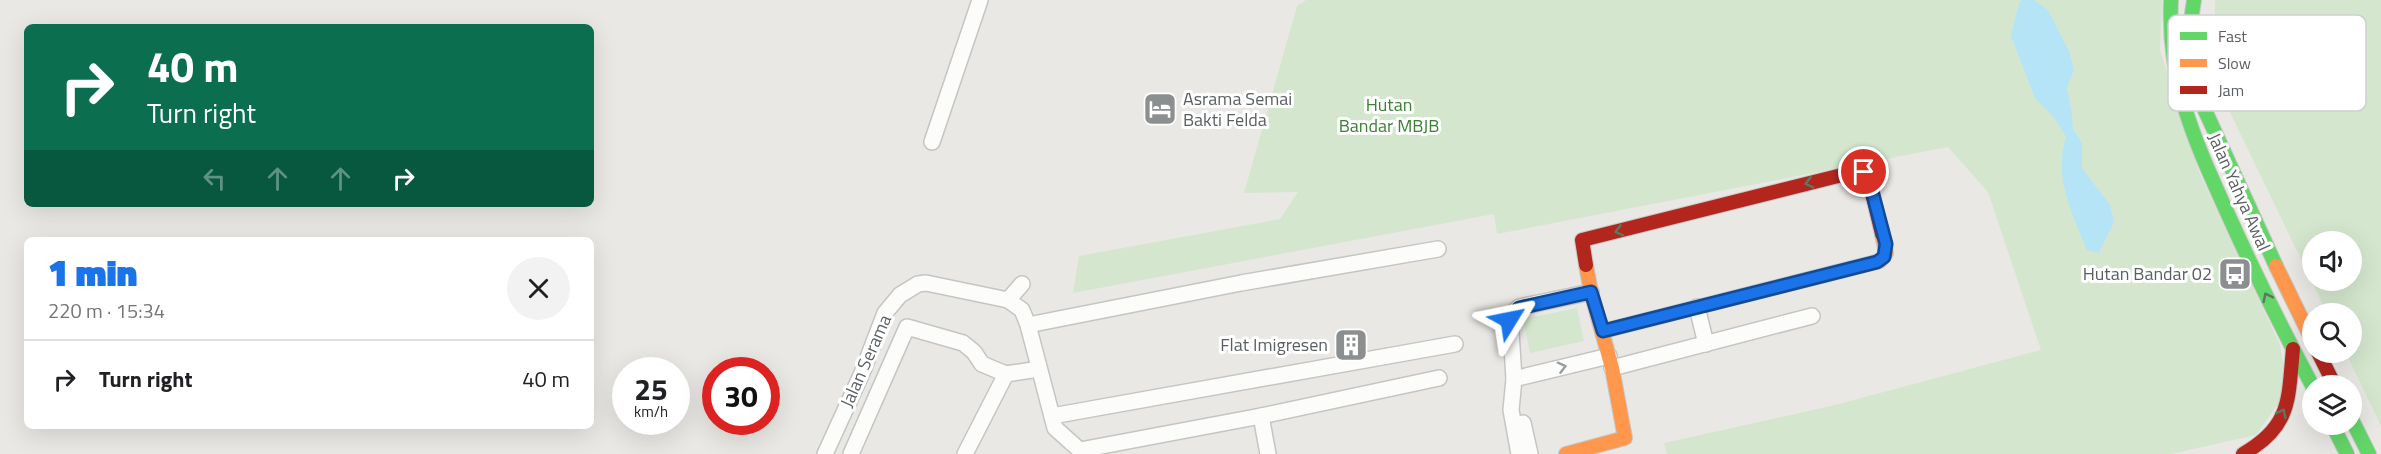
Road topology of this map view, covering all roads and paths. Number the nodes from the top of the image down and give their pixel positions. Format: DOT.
graph roads {
  1 [pos="980,0"];
  2 [pos="2171,0"];
  3 [pos="2194,0"];
  4 [pos="2169,15"];
  5 [pos="2192,15"];
  6 [pos="2185,111"];
  7 [pos="2205,111"];
  8 [pos="932,142"];
  9 [pos="1438,249"];
  10 [pos="1022,284"];
  11 [pos="1591,292"];
  12 [pos="1008,300"];
  13 [pos="1697,307"];
  14 [pos="1812,316"];
  15 [pos="2302,320"];
  16 [pos="1028,325"];
  17 [pos="1603,331"];
  18 [pos="1455,344"];
  19 [pos="1706,344"];
  20 [pos="2293,349"];
  21 [pos="1611,362"];
  22 [pos="1034,369"];
  23 [pos="1006,374"];
  24 [pos="2307,375"];
  25 [pos="1439,378"];
  26 [pos="1514,379"];
  27 [pos="1052,416"];
  28 [pos="1261,416"];
  29 [pos="1514,425"];
  30 [pos="2338,435"];
  31 [pos="2360,435"];
  32 [pos="1082,452"];
  33 [pos="825,454"];
  34 [pos="851,454"];
  35 [pos="965,454"];
  36 [pos="1268,454"];
  37 [pos="1519,454"];
  38 [pos="1530,454"];
  39 [pos="1566,454"];
  40 [pos="2243,454"];
  41 [pos="2347,454"];
  42 [pos="2369,454"];
  1 -- 8 [label="street"];
  4 -- 2 [label="main road, Jalan Yahya Awal, one-way"];
  3 -- 5 [label="main road, Jalan Yahya Awal"];
  20 -- 6 [label="main road, Jalan Yahya Awal, one-way"];
  7 -- 15 [label="main road, Jalan Yahya Awal"];
  9 -- 16 [label="street"];
  10 -- 12 [label="street"];
  13 -- 11 [label="main road, one-way"];
  11 -- 17 [label="main road"];
  11 -- 26 [label="street"];
  12 -- 16 [label="street"];
  12 -- 33 [label="street, Jalan Serama"];
  13 -- 17 [label="main road"];
  13 -- 19 [label="street"];
  14 -- 19 [label="street"];
  16 -- 22 [label="street"];
  17 -- 21 [label="main road"];
  18 -- 27 [label="street"];
  19 -- 21 [label="street"];
  20 -- 24 [label="main road, Jalan Yahya Awal"];
  40 -- 20 [label="main road, one-way"];
  26 -- 21 [label="street, one-way"];
  21 -- 39 [label="main road"];
  22 -- 23 [label="street"];
  22 -- 27 [label="street"];
  23 -- 34 [label="street"];
  23 -- 35 [label="street"];
  25 -- 28 [label="street"];
  26 -- 29 [label="street"];
  27 -- 32 [label="street"];
  28 -- 32 [label="street"];
  28 -- 36 [label="street"];
  29 -- 37 [label="street"];
  29 -- 38 [label="street"];
  30 -- 41 [label="main road"];
  31 -- 42 [label="main road"];
}
